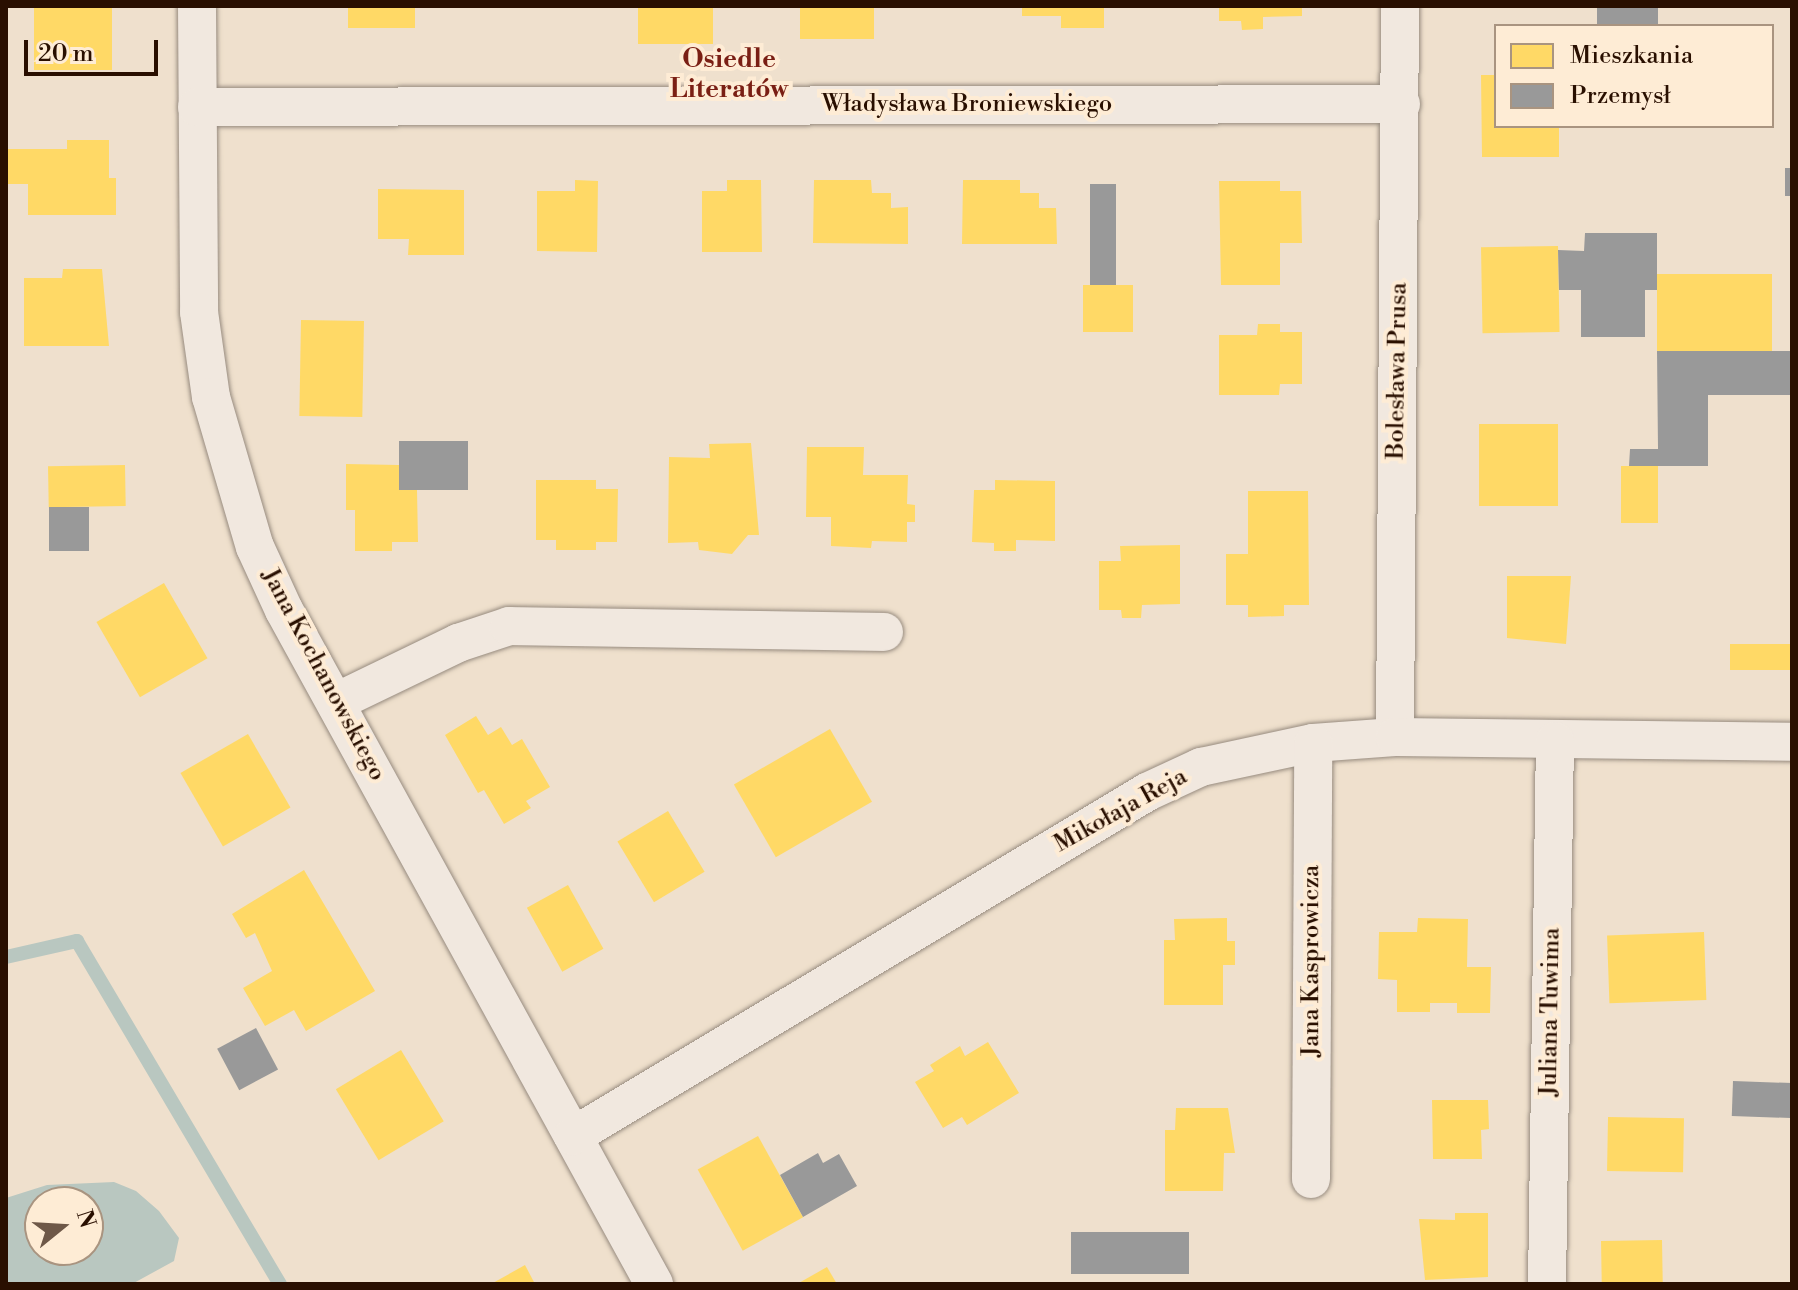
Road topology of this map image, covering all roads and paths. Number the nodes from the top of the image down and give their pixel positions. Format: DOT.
graph roads {
  1 [pos="197,6"];
  2 [pos="1400,6"];
  3 [pos="1401,104"];
  4 [pos="197,107"];
  5 [pos="884,632"];
  6 [pos="336,702"];
  7 [pos="1395,737"];
  8 [pos="1555,741"];
  9 [pos="1792,742"];
  10 [pos="1313,743"];
  11 [pos="573,1136"];
  12 [pos="1311,1179"];
  13 [pos="654,1284"];
  14 [pos="1547,1284"];
  1 -- 4 [label="street, Jana Kochanowskiego"];
  2 -- 3 [label="street, Bolesława Prusa"];
  3 -- 4 [label="street, Władysława Broniewskiego"];
  3 -- 7 [label="street, Bolesława Prusa"];
  4 -- 6 [label="street, Jana Kochanowskiego"];
  5 -- 6 [label="street"];
  6 -- 11 [label="street, Jana Kochanowskiego"];
  7 -- 8 [label="street, Mikołaja Reja"];
  7 -- 10 [label="street, Mikołaja Reja"];
  8 -- 9 [label="street, Mikołaja Reja"];
  8 -- 14 [label="street, Juliana Tuwima"];
  10 -- 11 [label="street, Mikołaja Reja"];
  10 -- 12 [label="street, Jana Kasprowicza"];
  11 -- 13 [label="street, Jana Kochanowskiego"];
}
